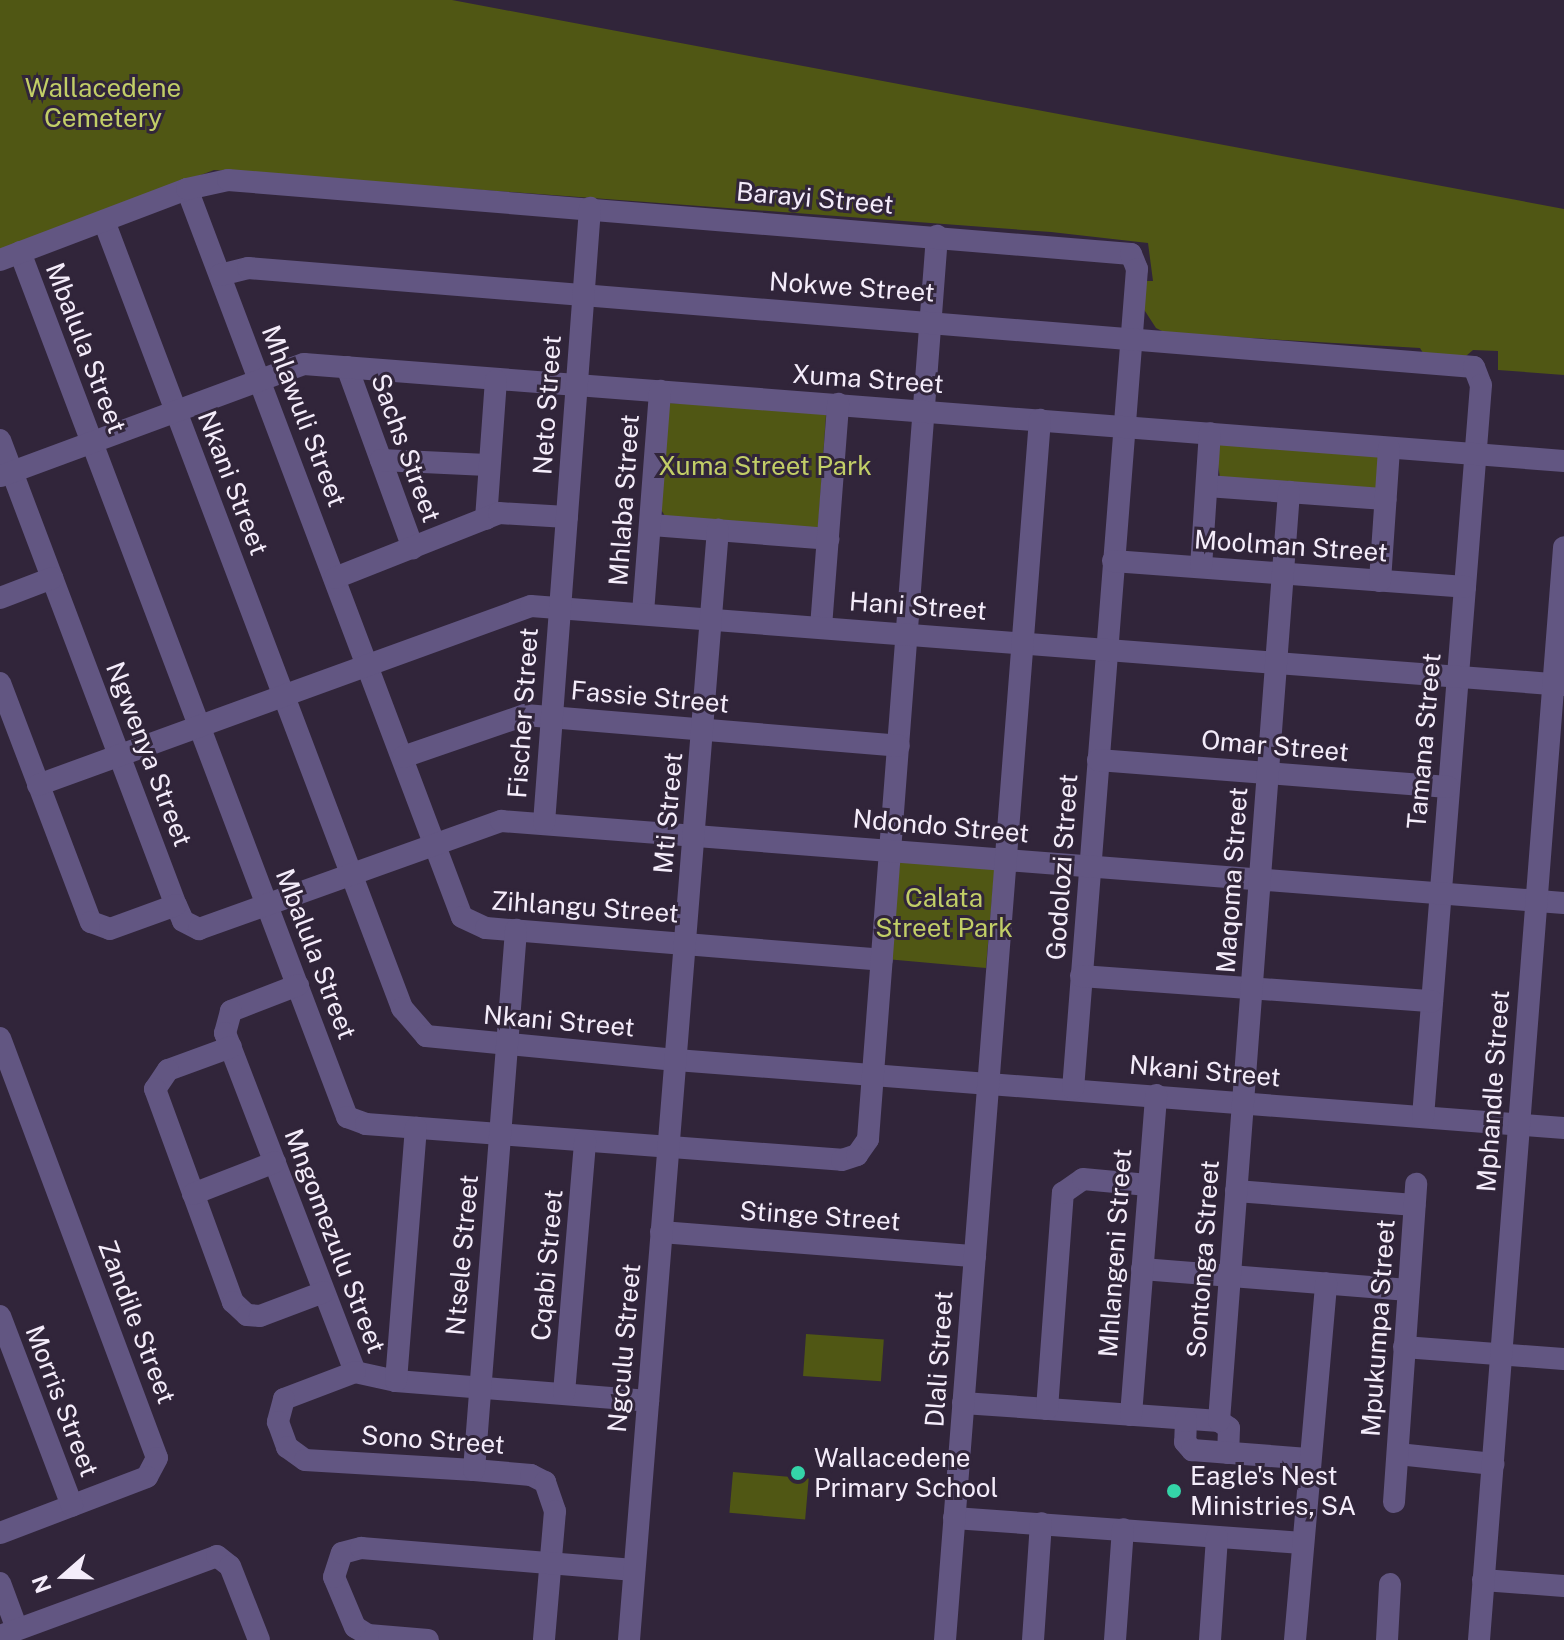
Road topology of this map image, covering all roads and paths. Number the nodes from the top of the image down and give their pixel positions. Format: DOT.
graph roads {
  1 [pos="187,189"];
  2 [pos="590,208"];
  3 [pos="104,221"];
  4 [pos="937,236"];
  5 [pos="10,256"];
  6 [pos="220,275"];
  7 [pos="583,294"];
  8 [pos="929,321"];
  9 [pos="1129,337"];
  10 [pos="347,367"];
  11 [pos="1478,372"];
  12 [pos="259,377"];
  13 [pos="496,380"];
  14 [pos="576,384"];
  15 [pos="660,391"];
  16 [pos="838,404"];
  17 [pos="175,410"];
  18 [pos="925,411"];
  19 [pos="1040,420"];
  20 [pos="1123,427"];
  21 [pos="1210,433"];
  22 [pos="0,440"];
  23 [pos="92,442"];
  24 [pos="1389,448"];
  25 [pos="1476,455"];
  26 [pos="381,460"];
  27 [pos="1564,461"];
  28 [pos="487,465"];
  29 [pos="6,474"];
  30 [pos="1207,486"];
  31 [pos="1289,492"];
  32 [pos="1386,499"];
  33 [pos="567,517"];
  34 [pos="486,519"];
  35 [pos="652,525"];
  36 [pos="718,530"];
  37 [pos="828,539"];
  38 [pos="1564,547"];
  39 [pos="413,548"];
  40 [pos="1113,561"];
  41 [pos="1201,567"];
  42 [pos="1283,573"];
  43 [pos="52,578"];
  44 [pos="335,578"];
  45 [pos="1380,581"];
  46 [pos="1465,587"];
  47 [pos="1562,595"];
  48 [pos="0,598"];
  49 [pos="558,606"];
  50 [pos="643,613"];
  51 [pos="712,618"];
  52 [pos="821,627"];
  53 [pos="907,633"];
  54 [pos="1023,643"];
  55 [pos="1106,649"];
  56 [pos="1276,662"];
  57 [pos="367,663"];
  58 [pos="1457,677"];
  59 [pos="0,683"];
  60 [pos="1558,684"];
  61 [pos="283,694"];
  62 [pos="551,716"];
  63 [pos="199,725"];
  64 [pos="704,729"];
  65 [pos="899,746"];
  66 [pos="119,755"];
  67 [pos="403,757"];
  68 [pos="1098,760"];
  69 [pos="1268,773"];
  70 [pos="38,785"];
  71 [pos="1448,787"];
  72 [pos="544,823"];
  73 [pos="695,834"];
  74 [pos="435,841"];
  75 [pos="891,850"];
  76 [pos="1006,859"];
  77 [pos="1090,866"];
  78 [pos="351,873"];
  79 [pos="1260,880"];
  80 [pos="1440,894"];
  81 [pos="1536,901"];
  82 [pos="1564,903"];
  83 [pos="176,905"];
  84 [pos="267,905"];
  85 [pos="516,930"];
  86 [pos="685,942"];
  87 [pos="882,960"];
  88 [pos="1081,976"];
  89 [pos="298,985"];
  90 [pos="1251,988"];
  91 [pos="1432,1001"];
  92 [pos="0,1038"];
  93 [pos="507,1044"];
  94 [pos="231,1047"];
  95 [pos="676,1060"];
  96 [pos="873,1075"];
  97 [pos="989,1082"];
  98 [pos="1073,1089"];
  99 [pos="1156,1095"];
  100 [pos="1243,1102"];
  101 [pos="1423,1117"];
  102 [pos="1519,1124"];
  103 [pos="416,1128"];
  104 [pos="1564,1128"];
  105 [pos="500,1135"];
  106 [pos="585,1141"];
  107 [pos="668,1147"];
  108 [pos="275,1162"];
  109 [pos="1148,1185"];
  110 [pos="1236,1191"];
  111 [pos="193,1194"];
  112 [pos="661,1232"];
  113 [pos="975,1256"];
  114 [pos="1142,1269"];
  115 [pos="1230,1275"];
  116 [pos="1326,1283"];
  117 [pos="1408,1290"];
  118 [pos="324,1292"];
  119 [pos="0,1316"];
  120 [pos="1404,1347"];
  121 [pos="1501,1353"];
  122 [pos="1564,1359"];
  123 [pos="355,1372"];
  124 [pos="396,1381"];
  125 [pos="480,1387"];
  126 [pos="564,1393"];
  127 [pos="648,1401"];
  128 [pos="963,1403"];
  129 [pos="1047,1409"];
  130 [pos="1131,1415"];
  131 [pos="1186,1419"];
  132 [pos="1219,1421"];
  133 [pos="1228,1453"];
  134 [pos="1398,1454"];
  135 [pos="1308,1459"];
  136 [pos="1493,1464"];
  137 [pos="474,1470"];
  138 [pos="1394,1502"];
  139 [pos="72,1506"];
  140 [pos="954,1518"];
  141 [pos="1041,1523"];
  142 [pos="1123,1529"];
  143 [pos="0,1533"];
  144 [pos="1217,1537"];
  145 [pos="1302,1543"];
  146 [pos="550,1562"];
  147 [pos="634,1570"];
  148 [pos="1483,1580"];
  149 [pos="0,1583"];
  150 [pos="1390,1584"];
  151 [pos="1564,1586"];
  152 [pos="9,1632"];
  153 [pos="259,1640"];
  154 [pos="428,1640"];
  155 [pos="544,1640"];
  156 [pos="629,1640"];
  157 [pos="945,1640"];
  158 [pos="1033,1640"];
  159 [pos="1115,1640"];
  160 [pos="1210,1640"];
  161 [pos="1295,1640"];
  162 [pos="1386,1640"];
  163 [pos="1479,1640"];
  1 -- 2 [label="street, Barayi Street"];
  1 -- 3 [label="street, Barayi Street"];
  1 -- 6 [label="street, Mhlawuli Street"];
  2 -- 4 [label="street, Barayi Street"];
  2 -- 7 [label="street, Neto Street"];
  3 -- 5 [label="street, Barayi Street"];
  3 -- 17 [label="street, Nkani Street"];
  4 -- 8 [label="street"];
  4 -- 9 [label="street, Barayi Street"];
  5 -- 23 [label="street, Mbalula Street"];
  6 -- 7 [label="street, Nokwe Street"];
  6 -- 12 [label="street, Mhlawuli Street"];
  7 -- 8 [label="street, Nokwe Street"];
  7 -- 14 [label="street, Neto Street"];
  8 -- 9 [label="street, Nokwe Street"];
  8 -- 18 [label="street"];
  9 -- 11 [label="street, Nokwe Street"];
  9 -- 20 [label="street, Barayi Street"];
  10 -- 12 [label="street, Xuma Street"];
  10 -- 13 [label="street, Xuma Street"];
  10 -- 26 [label="street, Sachs Street"];
  11 -- 25 [label="street, Tamana Street"];
  12 -- 17 [label="street, Xuma Street"];
  12 -- 44 [label="street, Mhlawuli Street"];
  13 -- 14 [label="street, Xuma Street"];
  13 -- 28 [label="street"];
  14 -- 15 [label="street, Xuma Street"];
  14 -- 33 [label="street, Neto Street"];
  15 -- 16 [label="street, Xuma Street"];
  15 -- 35 [label="street, Mhlaba Street"];
  16 -- 18 [label="street, Xuma Street"];
  16 -- 37 [label="street"];
  17 -- 23 [label="street, Xuma Street"];
  17 -- 61 [label="street, Nkani Street"];
  18 -- 19 [label="street, Xuma Street"];
  18 -- 53 [label="street"];
  19 -- 20 [label="street, Xuma Street"];
  19 -- 54 [label="street, Dlali Street"];
  20 -- 21 [label="street, Xuma Street"];
  20 -- 40 [label="street, Barayi Street"];
  21 -- 24 [label="street, Xuma Street"];
  21 -- 30 [label="street"];
  22 -- 29 [label="street, Ngwenya Street"];
  23 -- 29 [label="street, Xuma Street"];
  23 -- 63 [label="street, Mbalula Street"];
  24 -- 25 [label="street, Xuma Street"];
  24 -- 32 [label="street"];
  25 -- 27 [label="street, Xuma Street"];
  25 -- 46 [label="street, Tamana Street"];
  26 -- 28 [label="street"];
  26 -- 39 [label="street, Sachs Street"];
  28 -- 34 [label="street"];
  29 -- 43 [label="street, Ngwenya Street"];
  30 -- 31 [label="street"];
  30 -- 41 [label="street"];
  31 -- 32 [label="street"];
  31 -- 42 [label="street, Maqoma Street"];
  32 -- 45 [label="street"];
  33 -- 34 [label="street"];
  33 -- 49 [label="street, Neto Street"];
  34 -- 39 [label="street"];
  35 -- 36 [label="street"];
  35 -- 50 [label="street, Mhlaba Street"];
  36 -- 37 [label="street"];
  36 -- 51 [label="street, Mti Street"];
  37 -- 52 [label="street"];
  38 -- 47 [label="street, Mphandle Street"];
  39 -- 44 [label="street"];
  40 -- 41 [label="street, Moolman Street"];
  40 -- 55 [label="street, Barayi Street"];
  41 -- 42 [label="street, Moolman Street"];
  42 -- 45 [label="street, Moolman Street"];
  42 -- 56 [label="street, Maqoma Street"];
  43 -- 48 [label="street"];
  43 -- 66 [label="street, Ngwenya Street"];
  44 -- 57 [label="street, Mhlawuli Street"];
  45 -- 46 [label="street, Moolman Street"];
  46 -- 58 [label="street, Tamana Street"];
  47 -- 60 [label="street, Mphandle Street"];
  49 -- 50 [label="street, Hani Street"];
  49 -- 57 [label="street, Hani Street"];
  49 -- 62 [label="street, Fischer Street"];
  50 -- 51 [label="street, Hani Street"];
  51 -- 52 [label="street, Hani Street"];
  51 -- 64 [label="street, Mti Street"];
  52 -- 53 [label="street, Hani Street"];
  53 -- 54 [label="street, Hani Street"];
  53 -- 65 [label="street"];
  54 -- 55 [label="street, Hani Street"];
  54 -- 76 [label="street, Dlali Street"];
  55 -- 56 [label="street, Hani Street"];
  55 -- 68 [label="street, Godolozi Street"];
  56 -- 58 [label="street, Hani Street"];
  56 -- 69 [label="street, Maqoma Street"];
  57 -- 61 [label="street, Hani Street"];
  57 -- 67 [label="street, Zihlangu Street"];
  58 -- 60 [label="street, Hani Street"];
  58 -- 71 [label="street, Tamana Street"];
  59 -- 70 [label="street"];
  60 -- 81 [label="street, Mphandle Street"];
  61 -- 63 [label="street, Hani Street"];
  61 -- 78 [label="street, Nkani Street"];
  62 -- 64 [label="street, Fassie Street"];
  62 -- 67 [label="street, Fassie Street"];
  62 -- 72 [label="street, Fischer Street"];
  63 -- 66 [label="street, Hani Street"];
  63 -- 84 [label="street, Mbalula Street"];
  64 -- 65 [label="street, Fassie Street"];
  64 -- 73 [label="street, Mti Street"];
  65 -- 75 [label="street"];
  66 -- 70 [label="street, Hani Street"];
  66 -- 83 [label="street, Ngwenya Street"];
  67 -- 74 [label="street, Zihlangu Street"];
  68 -- 69 [label="street, Omar Street"];
  68 -- 77 [label="street, Godolozi Street"];
  69 -- 71 [label="street, Omar Street"];
  69 -- 79 [label="street, Maqoma Street"];
  70 -- 83 [label="street"];
  71 -- 80 [label="street, Tamana Street"];
  72 -- 73 [label="street, Ndondo Street"];
  72 -- 74 [label="street, Ndondo Street"];
  73 -- 75 [label="street, Ndondo Street"];
  73 -- 86 [label="street, Mti Street"];
  74 -- 78 [label="street, Ndondo Street"];
  74 -- 85 [label="street, Zihlangu Street"];
  75 -- 76 [label="street, Ndondo Street"];
  75 -- 87 [label="street"];
  76 -- 77 [label="street, Ndondo Street"];
  76 -- 97 [label="street, Dlali Street"];
  77 -- 79 [label="street, Ndondo Street"];
  77 -- 88 [label="street, Godolozi Street"];
  78 -- 84 [label="street, Ngwenya Street"];
  78 -- 93 [label="street, Nkani Street"];
  79 -- 80 [label="street, Ndondo Street"];
  79 -- 90 [label="street, Maqoma Street"];
  80 -- 81 [label="street, Ndondo Street"];
  80 -- 91 [label="street, Tamana Street"];
  81 -- 82 [label="street, Ndondo Street"];
  81 -- 102 [label="street, Mphandle Street"];
  83 -- 84 [label="street, Ngwenya Street"];
  84 -- 89 [label="street, Mbalula Street"];
  85 -- 86 [label="street, Zihlangu Street"];
  85 -- 93 [label="street, Ntsele Street"];
  86 -- 87 [label="street, Zihlangu Street"];
  86 -- 95 [label="street, Mti Street"];
  87 -- 96 [label="street"];
  88 -- 90 [label="street"];
  88 -- 98 [label="street, Godolozi Street"];
  89 -- 94 [label="street, Mngomezulu Street"];
  89 -- 103 [label="street, Mbalula Street"];
  90 -- 91 [label="street"];
  90 -- 100 [label="street, Maqoma Street"];
  91 -- 101 [label="street, Tamana Street"];
  92 -- 139 [label="street, Zandile Street"];
  93 -- 95 [label="street, Nkani Street"];
  93 -- 105 [label="street, Ntsele Street"];
  94 -- 108 [label="street, Mngomezulu Street"];
  94 -- 111 [label="street"];
  95 -- 96 [label="street, Nkani Street"];
  95 -- 107 [label="street, Ngculu Street"];
  96 -- 97 [label="street, Nkani Street"];
  96 -- 107 [label="street, Mbalula Street"];
  97 -- 98 [label="street, Nkani Street"];
  97 -- 113 [label="street, Dlali Street"];
  98 -- 99 [label="street, Nkani Street"];
  99 -- 100 [label="street, Nkani Street"];
  99 -- 109 [label="street, Mhlangeni Street"];
  100 -- 101 [label="street, Nkani Street"];
  100 -- 110 [label="street, Sontonga Street"];
  101 -- 102 [label="street, Nkani Street"];
  102 -- 104 [label="street, Nkani Street"];
  102 -- 121 [label="street, Mphandle Street"];
  103 -- 105 [label="street, Mbalula Street"];
  103 -- 124 [label="street"];
  105 -- 106 [label="street, Mbalula Street"];
  105 -- 125 [label="street, Ntsele Street"];
  106 -- 107 [label="street, Mbalula Street"];
  106 -- 126 [label="street, Cqabi Street"];
  107 -- 112 [label="street, Ngculu Street"];
  108 -- 111 [label="street"];
  108 -- 118 [label="street, Mngomezulu Street"];
  109 -- 114 [label="street, Mhlangeni Street"];
  109 -- 129 [label="street"];
  110 -- 115 [label="street, Sontonga Street"];
  110 -- 117 [label="street, Mpukumpa Street"];
  111 -- 118 [label="street"];
  112 -- 113 [label="street, Stinge Street"];
  112 -- 127 [label="street, Ngculu Street"];
  113 -- 128 [label="street, Dlali Street"];
  114 -- 115 [label="street"];
  114 -- 130 [label="street, Mhlangeni Street"];
  115 -- 116 [label="street"];
  115 -- 132 [label="street, Sontonga Street"];
  116 -- 117 [label="street"];
  116 -- 135 [label="street"];
  117 -- 120 [label="street, Mpukumpa Street"];
  118 -- 123 [label="street, Mngomezulu Street"];
  119 -- 139 [label="street, Morris Street"];
  120 -- 121 [label="street"];
  120 -- 134 [label="street, Mpukumpa Street"];
  121 -- 122 [label="street"];
  121 -- 136 [label="street, Mphandle Street"];
  123 -- 124 [label="street, Mngomezulu Street"];
  123 -- 137 [label="street, Sono Street"];
  124 -- 125 [label="street, Mngomezulu Street"];
  125 -- 126 [label="street, Mngomezulu Street"];
  125 -- 137 [label="street, Ntsele Street"];
  126 -- 127 [label="street, Mngomezulu Street"];
  127 -- 147 [label="street, Ngculu Street"];
  128 -- 129 [label="street"];
  128 -- 140 [label="street, Dlali Street"];
  129 -- 130 [label="street"];
  130 -- 131 [label="street"];
  131 -- 132 [label="street"];
  131 -- 133 [label="street"];
  132 -- 133 [label="street"];
  133 -- 135 [label="street"];
  134 -- 136 [label="street"];
  134 -- 138 [label="street, Mpukumpa Street"];
  135 -- 145 [label="street"];
  136 -- 148 [label="street, Mphandle Street"];
  137 -- 146 [label="street, Sono Street"];
  139 -- 143 [label="street, Zandile Street"];
  140 -- 141 [label="street"];
  140 -- 157 [label="street, Dlali Street"];
  141 -- 142 [label="street"];
  141 -- 158 [label="street"];
  142 -- 144 [label="street"];
  142 -- 159 [label="street"];
  144 -- 145 [label="street"];
  144 -- 160 [label="street"];
  145 -- 161 [label="street"];
  146 -- 147 [label="street"];
  146 -- 154 [label="street"];
  146 -- 155 [label="street, Sono Street"];
  147 -- 156 [label="street, Ngculu Street"];
  148 -- 151 [label="street"];
  148 -- 163 [label="street, Mphandle Street"];
  149 -- 152 [label="street"];
  150 -- 162 [label="street"];
  152 -- 153 [label="street"];
}
